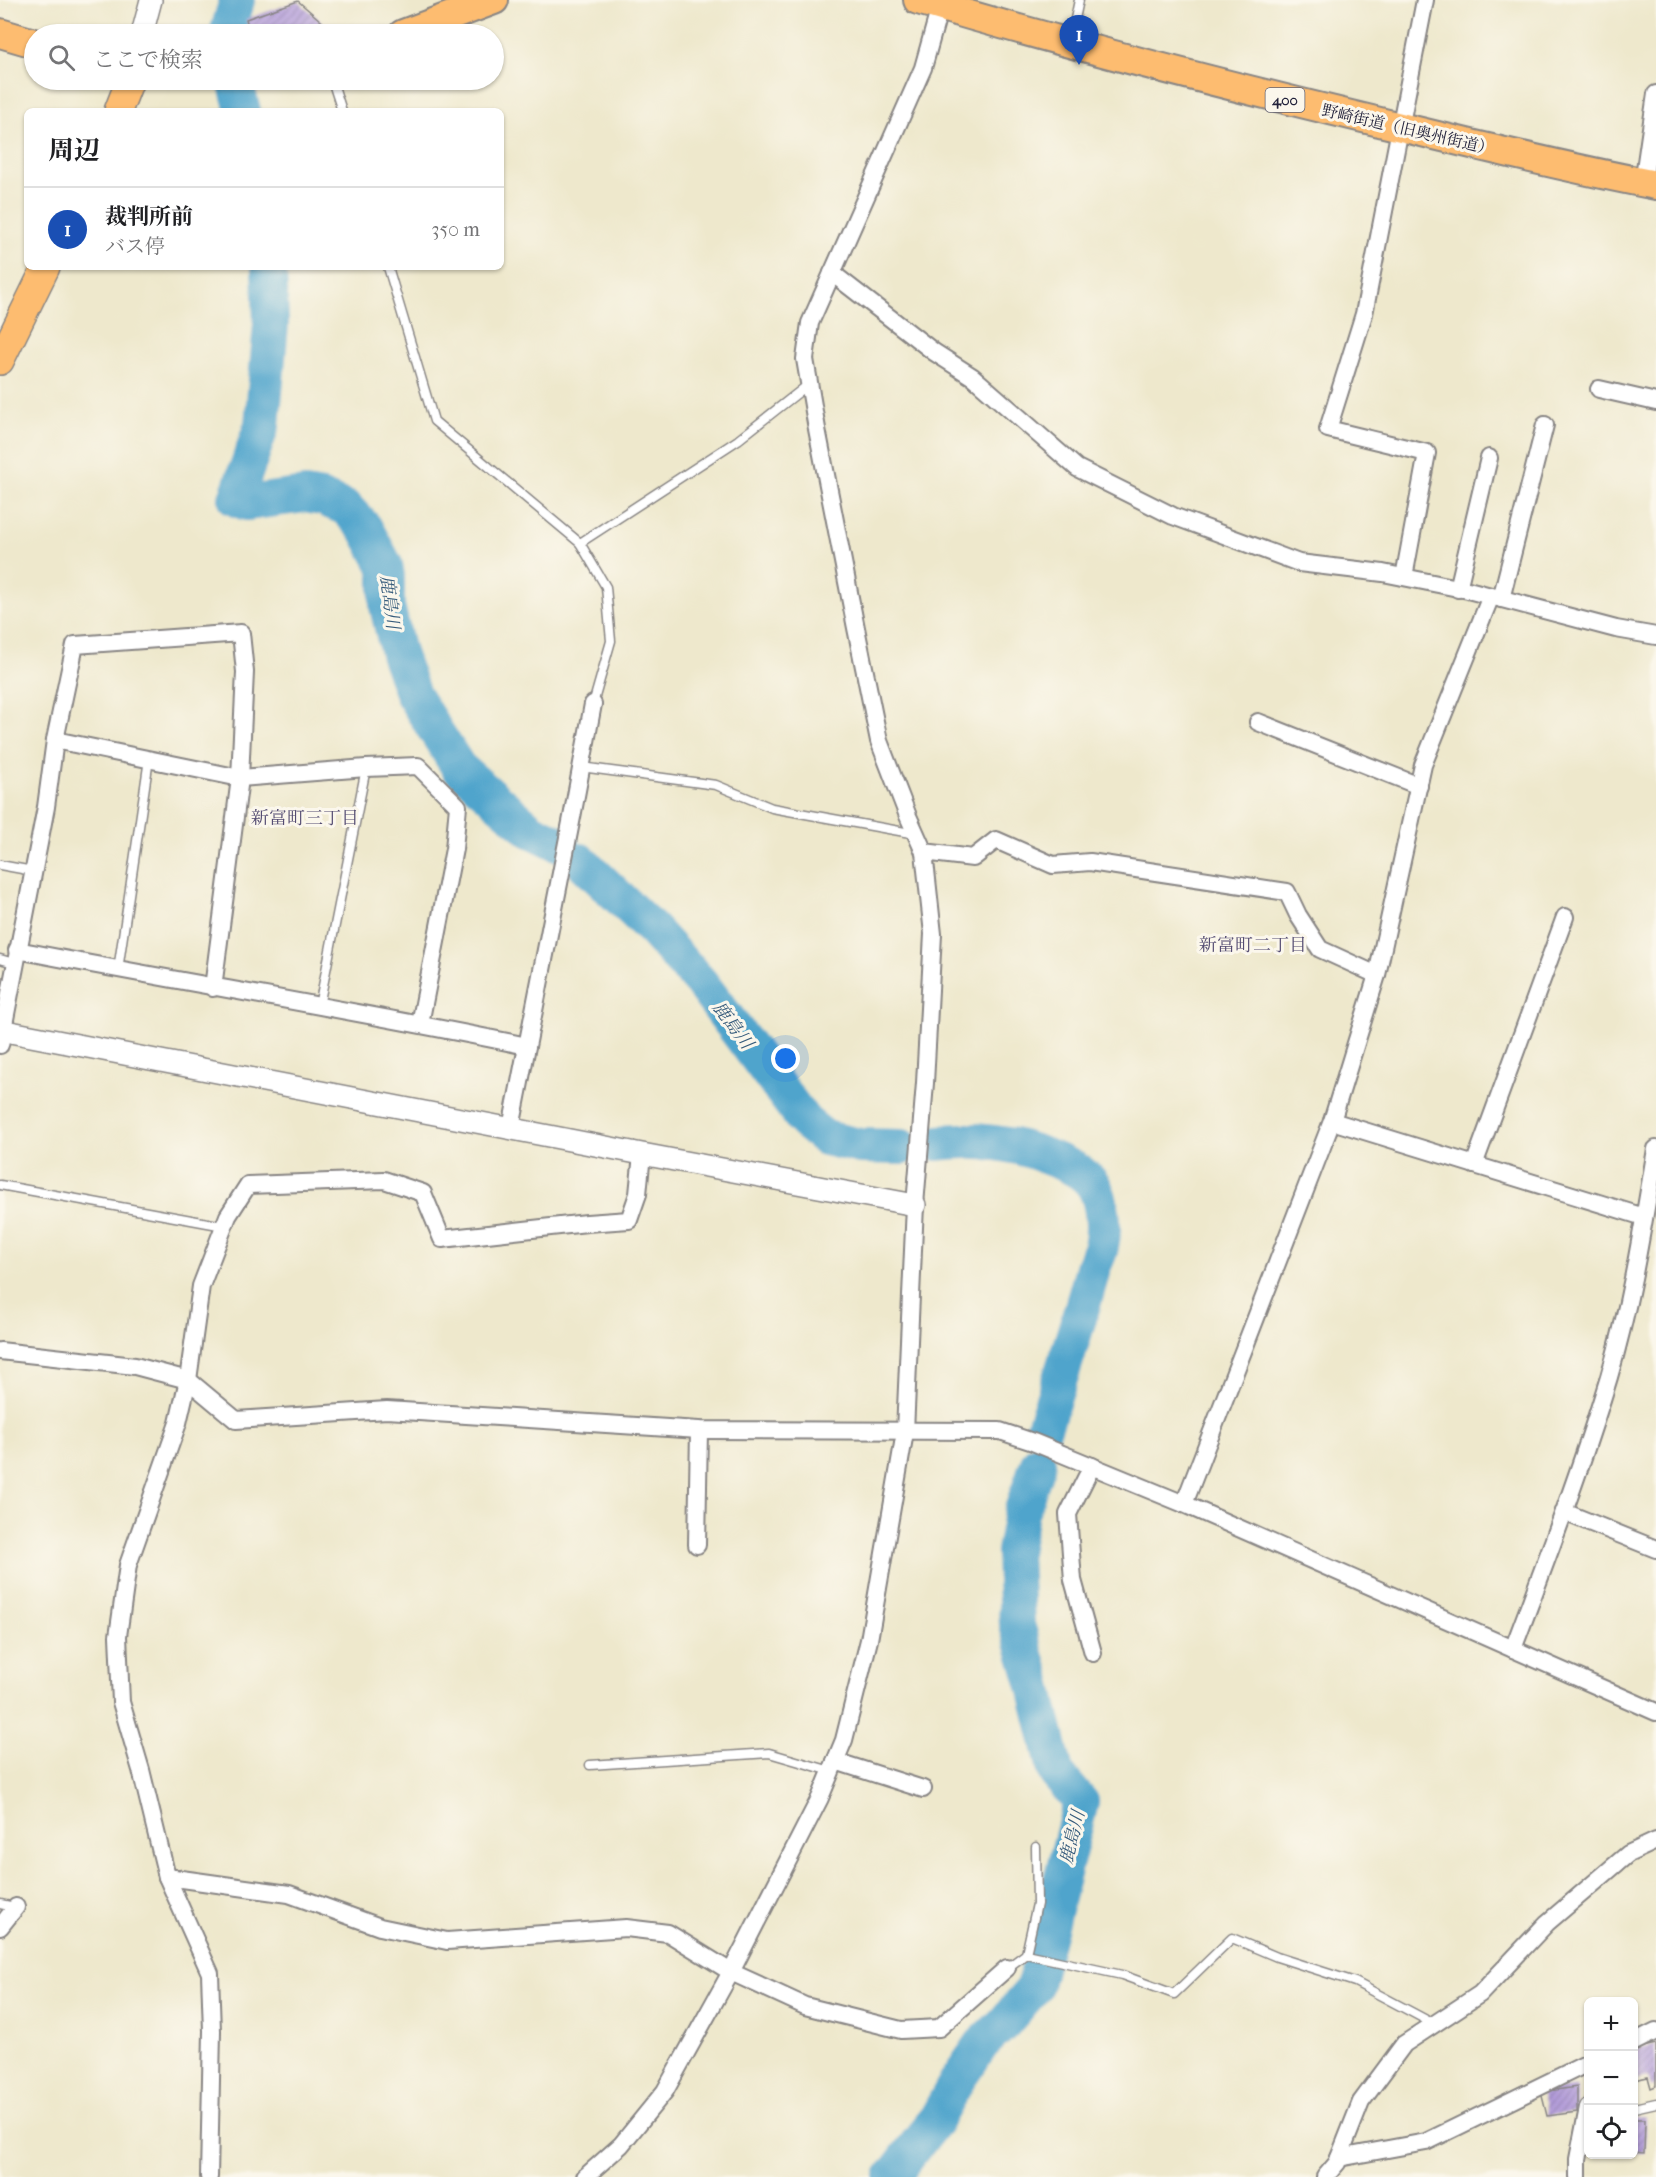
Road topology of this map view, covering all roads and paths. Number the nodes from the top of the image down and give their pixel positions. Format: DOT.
graph roads {
  1 [pos="151,0"];
  2 [pos="494,0"];
  3 [pos="1079,0"];
  4 [pos="1425,0"];
  5 [pos="929,3"];
  6 [pos="145,24"];
  7 [pos="430,24"];
  8 [pos="0,33"];
  9 [pos="24,40"];
  10 [pos="1070,45"];
  11 [pos="126,90"];
  12 [pos="335,90"];
  13 [pos="1656,94"];
  14 [pos="119,108"];
  15 [pos="341,108"];
  16 [pos="1400,127"];
  17 [pos="1649,184"];
  18 [pos="45,270"];
  19 [pos="389,270"];
  20 [pos="832,273"];
  21 [pos="0,361"];
  22 [pos="809,384"];
  23 [pos="1599,389"];
  24 [pos="1656,402"];
  25 [pos="1545,425"];
  26 [pos="1489,458"];
  27 [pos="580,543"];
  28 [pos="1404,577"];
  29 [pos="1458,588"];
  30 [pos="1496,598"];
  31 [pos="1656,636"];
  32 [pos="592,704"];
  33 [pos="1258,722"];
  34 [pos="55,740"];
  35 [pos="149,759"];
  36 [pos="581,767"];
  37 [pos="366,768"];
  38 [pos="240,778"];
  39 [pos="1419,786"];
  40 [pos="916,834"];
  41 [pos="924,852"];
  42 [pos="0,865"];
  43 [pos="33,871"];
  44 [pos="1565,917"];
  45 [pos="10,957"];
  46 [pos="118,970"];
  47 [pos="1377,975"];
  48 [pos="213,988"];
  49 [pos="319,1006"];
  50 [pos="420,1024"];
  51 [pos="1,1035"];
  52 [pos="527,1046"];
  53 [pos="1332,1121"];
  54 [pos="511,1128"];
  55 [pos="1656,1149"];
  56 [pos="642,1154"];
  57 [pos="1474,1164"];
  58 [pos="0,1185"];
  59 [pos="915,1205"];
  60 [pos="1644,1217"];
  61 [pos="224,1226"];
  62 [pos="0,1351"];
  63 [pos="188,1380"];
  64 [pos="699,1430"];
  65 [pos="905,1432"];
  66 [pos="1092,1466"];
  67 [pos="1184,1504"];
  68 [pos="1564,1512"];
  69 [pos="697,1545"];
  70 [pos="1656,1549"];
  71 [pos="1513,1648"];
  72 [pos="1093,1653"];
  73 [pos="1656,1712"];
  74 [pos="590,1765"];
  75 [pos="833,1766"];
  76 [pos="923,1790"];
  77 [pos="1656,1841"];
  78 [pos="1036,1847"];
  79 [pos="167,1877"];
  80 [pos="8,1906"];
  81 [pos="0,1927"];
  82 [pos="1026,1954"];
  83 [pos="1006,1968"];
  84 [pos="731,1972"];
  85 [pos="1435,2024"];
  86 [pos="1656,2031"];
  87 [pos="1638,2040"];
  88 [pos="1584,2064"];
  89 [pos="1656,2103"];
  90 [pos="1638,2107"];
  91 [pos="1584,2133"];
  92 [pos="1339,2158"];
  93 [pos="209,2177"];
  94 [pos="585,2177"];
  95 [pos="1325,2177"];
  96 [pos="1578,2177"];
  1 -- 6 [label="street"];
  2 -- 7 [label="highway"];
  3 -- 10 [label="lane"];
  4 -- 16 [label="street"];
  5 -- 10 [label="highway, 野崎街道（旧奥州街道） / 400"];
  5 -- 20 [label="street"];
  8 -- 9 [label="highway"];
  10 -- 16 [label="highway, 野崎街道（旧奥州街道） / 400"];
  11 -- 14 [label="main road"];
  12 -- 15 [label="lane"];
  13 -- 17 [label="street"];
  16 -- 17 [label="highway, 野崎街道（旧奥州街道） / 400"];
  16 -- 28 [label="street"];
  18 -- 21 [label="main road"];
  19 -- 27 [label="lane"];
  20 -- 22 [label="street"];
  20 -- 28 [label="street"];
  22 -- 27 [label="lane"];
  22 -- 40 [label="street"];
  23 -- 24 [label="street"];
  25 -- 30 [label="street"];
  26 -- 29 [label="street"];
  27 -- 32 [label="lane"];
  28 -- 29 [label="street"];
  29 -- 30 [label="street"];
  30 -- 31 [label="street"];
  30 -- 39 [label="street"];
  32 -- 36 [label="street"];
  33 -- 39 [label="street"];
  34 -- 35 [label="street"];
  34 -- 38 [label="street"];
  34 -- 43 [label="street"];
  35 -- 38 [label="street"];
  35 -- 46 [label="lane"];
  36 -- 40 [label="lane"];
  36 -- 52 [label="street"];
  37 -- 38 [label="street"];
  37 -- 49 [label="lane"];
  37 -- 50 [label="street"];
  38 -- 48 [label="street"];
  39 -- 47 [label="street"];
  40 -- 41 [label="street"];
  41 -- 47 [label="street"];
  41 -- 59 [label="street"];
  42 -- 43 [label="lane"];
  43 -- 45 [label="street"];
  44 -- 57 [label="street"];
  45 -- 46 [label="street"];
  45 -- 51 [label="street"];
  46 -- 48 [label="street"];
  47 -- 53 [label="street"];
  48 -- 49 [label="street"];
  49 -- 50 [label="street"];
  50 -- 52 [label="street"];
  51 -- 54 [label="street"];
  52 -- 54 [label="street"];
  53 -- 57 [label="street"];
  53 -- 67 [label="street"];
  54 -- 56 [label="street"];
  55 -- 60 [label="street"];
  56 -- 59 [label="street"];
  56 -- 61 [label="street"];
  57 -- 60 [label="street"];
  58 -- 61 [label="lane"];
  59 -- 65 [label="street"];
  60 -- 68 [label="street"];
  61 -- 63 [label="street"];
  62 -- 63 [label="street"];
  63 -- 64 [label="street"];
  63 -- 79 [label="street"];
  64 -- 65 [label="street"];
  64 -- 69 [label="street"];
  65 -- 66 [label="street"];
  65 -- 75 [label="street"];
  66 -- 67 [label="street"];
  66 -- 72 [label="street"];
  67 -- 71 [label="street"];
  68 -- 70 [label="street"];
  68 -- 71 [label="street"];
  71 -- 73 [label="street"];
  74 -- 75 [label="lane"];
  75 -- 76 [label="street"];
  75 -- 84 [label="street"];
  77 -- 85 [label="street"];
  78 -- 82 [label="lane"];
  79 -- 84 [label="street"];
  79 -- 93 [label="street"];
  80 -- 81 [label="street"];
  82 -- 83 [label="lane"];
  82 -- 85 [label="lane"];
  83 -- 84 [label="street"];
  84 -- 94 [label="street"];
  85 -- 92 [label="street"];
  86 -- 87 [label="street"];
  88 -- 92 [label="street"];
  89 -- 90 [label="lane"];
  91 -- 96 [label="street"];
  92 -- 95 [label="street"];
}
